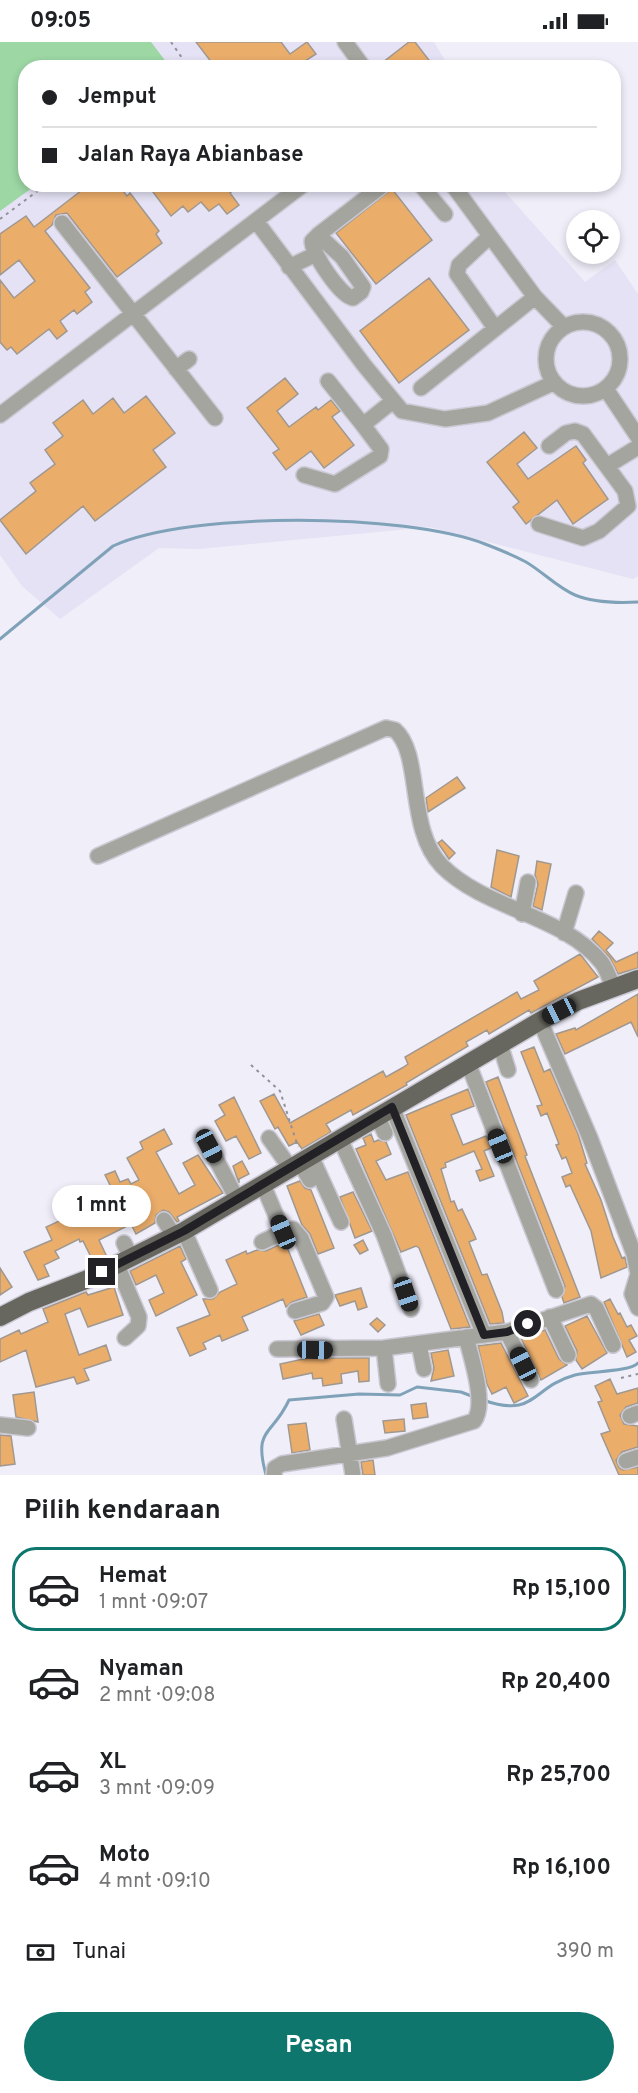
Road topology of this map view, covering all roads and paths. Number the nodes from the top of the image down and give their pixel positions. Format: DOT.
graph roads {
  1 [pos="171,42"];
  2 [pos="345,42"];
  3 [pos="183,60"];
  4 [pos="358,60"];
  5 [pos="36,192"];
  6 [pos="294,192"];
  7 [pos="372,192"];
  8 [pos="427,192"];
  9 [pos="458,192"];
  10 [pos="445,214"];
  11 [pos="0,219"];
  12 [pos="256,221"];
  13 [pos="62,223"];
  14 [pos="318,235"];
  15 [pos="490,236"];
  16 [pos="316,254"];
  17 [pos="289,267"];
  18 [pos="535,297"];
  19 [pos="133,314"];
  20 [pos="564,327"];
  21 [pos="495,328"];
  22 [pos="328,381"];
  23 [pos="553,382"];
  24 [pos="421,388"];
  25 [pos="606,389"];
  26 [pos="393,401"];
  27 [pos="0,415"];
  28 [pos="215,418"];
  29 [pos="363,425"];
  30 [pos="638,437"];
  31 [pos="549,446"];
  32 [pos="638,447"];
  33 [pos="608,466"];
  34 [pos="304,475"];
  35 [pos="539,524"];
  36 [pos="98,856"];
  37 [pos="528,882"];
  38 [pos="576,893"];
  39 [pos="522,914"];
  40 [pos="564,933"];
  41 [pos="638,979"];
  42 [pos="614,988"];
  43 [pos="540,1021"];
  44 [pos="500,1044"];
  45 [pos="468,1063"];
  46 [pos="250,1065"];
  47 [pos="508,1070"];
  48 [pos="385,1119"];
  49 [pos="269,1138"];
  50 [pos="340,1138"];
  51 [pos="209,1146"];
  52 [pos="302,1162"];
  53 [pos="310,1180"];
  54 [pos="263,1185"];
  55 [pos="237,1199"];
  56 [pos="341,1222"];
  57 [pos="174,1229"];
  58 [pos="283,1232"];
  59 [pos="262,1242"];
  60 [pos="124,1255"];
  61 [pos="210,1290"];
  62 [pos="556,1290"];
  63 [pos="638,1308"];
  64 [pos="411,1309"];
  65 [pos="294,1311"];
  66 [pos="0,1317"];
  67 [pos="550,1317"];
  68 [pos="507,1332"];
  69 [pos="484,1335"];
  70 [pos="466,1337"];
  71 [pos="124,1338"];
  72 [pos="419,1344"];
  73 [pos="613,1345"];
  74 [pos="384,1348"];
  75 [pos="278,1349"];
  76 [pos="568,1355"];
  77 [pos="424,1369"];
  78 [pos="638,1374"];
  79 [pos="621,1378"];
  80 [pos="531,1380"];
  81 [pos="388,1384"];
  82 [pos="344,1419"];
  83 [pos="0,1425"];
  84 [pos="28,1428"];
  85 [pos="349,1452"];
  86 [pos="274,1475"];
  87 [pos="353,1475"];
  1 -- 3 [label="path"];
  2 -- 4 [label="street"];
  5 -- 11 [label="path"];
  6 -- 12 [label="street"];
  7 -- 14 [label="street"];
  8 -- 10 [label="street"];
  9 -- 15 [label="street"];
  12 -- 17 [label="street"];
  12 -- 19 [label="street"];
  13 -- 19 [label="street"];
  14 -- 16 [label="street"];
  14 -- 16 [label="street"];
  15 -- 18 [label="street"];
  15 -- 21 [label="street"];
  16 -- 17 [label="street"];
  17 -- 26 [label="street"];
  18 -- 20 [label="street"];
  18 -- 21 [label="street"];
  19 -- 27 [label="street"];
  19 -- 28 [label="street"];
  20 -- 23 [label="street"];
  20 -- 25 [label="street"];
  21 -- 24 [label="street"];
  22 -- 29 [label="street"];
  23 -- 25 [label="street"];
  23 -- 26 [label="street"];
  25 -- 30 [label="street"];
  26 -- 29 [label="street"];
  29 -- 34 [label="street"];
  31 -- 33 [label="street"];
  32 -- 33 [label="street"];
  33 -- 35 [label="street"];
  36 -- 39 [label="street"];
  37 -- 39 [label="street"];
  38 -- 40 [label="street"];
  39 -- 40 [label="street"];
  40 -- 42 [label="street"];
  41 -- 42 [label="main road"];
  42 -- 43 [label="main road"];
  43 -- 44 [label="main road"];
  43 -- 63 [label="street"];
  44 -- 45 [label="main road"];
  44 -- 47 [label="street"];
  45 -- 48 [label="main road"];
  45 -- 62 [label="street"];
  46 -- 52 [label="path"];
  48 -- 50 [label="main road"];
  48 -- 69 [label="street"];
  49 -- 52 [label="street"];
  50 -- 52 [label="main road"];
  50 -- 64 [label="street"];
  51 -- 55 [label="street"];
  52 -- 53 [label="street"];
  52 -- 54 [label="main road"];
  52 -- 56 [label="street"];
  54 -- 55 [label="main road"];
  54 -- 58 [label="street"];
  55 -- 57 [label="main road"];
  57 -- 60 [label="main road"];
  57 -- 61 [label="street"];
  58 -- 59 [label="street"];
  58 -- 65 [label="street"];
  60 -- 66 [label="main road"];
  60 -- 71 [label="street"];
  67 -- 68 [label="street"];
  67 -- 73 [label="street"];
  67 -- 76 [label="street"];
  68 -- 69 [label="street"];
  68 -- 80 [label="street"];
  69 -- 70 [label="street"];
  70 -- 72 [label="street"];
  70 -- 85 [label="street"];
  72 -- 74 [label="street"];
  72 -- 77 [label="street"];
  74 -- 75 [label="street"];
  74 -- 81 [label="street"];
  78 -- 79 [label="path"];
  82 -- 85 [label="street"];
  83 -- 84 [label="street"];
  85 -- 86 [label="street"];
  85 -- 87 [label="street"];
}
